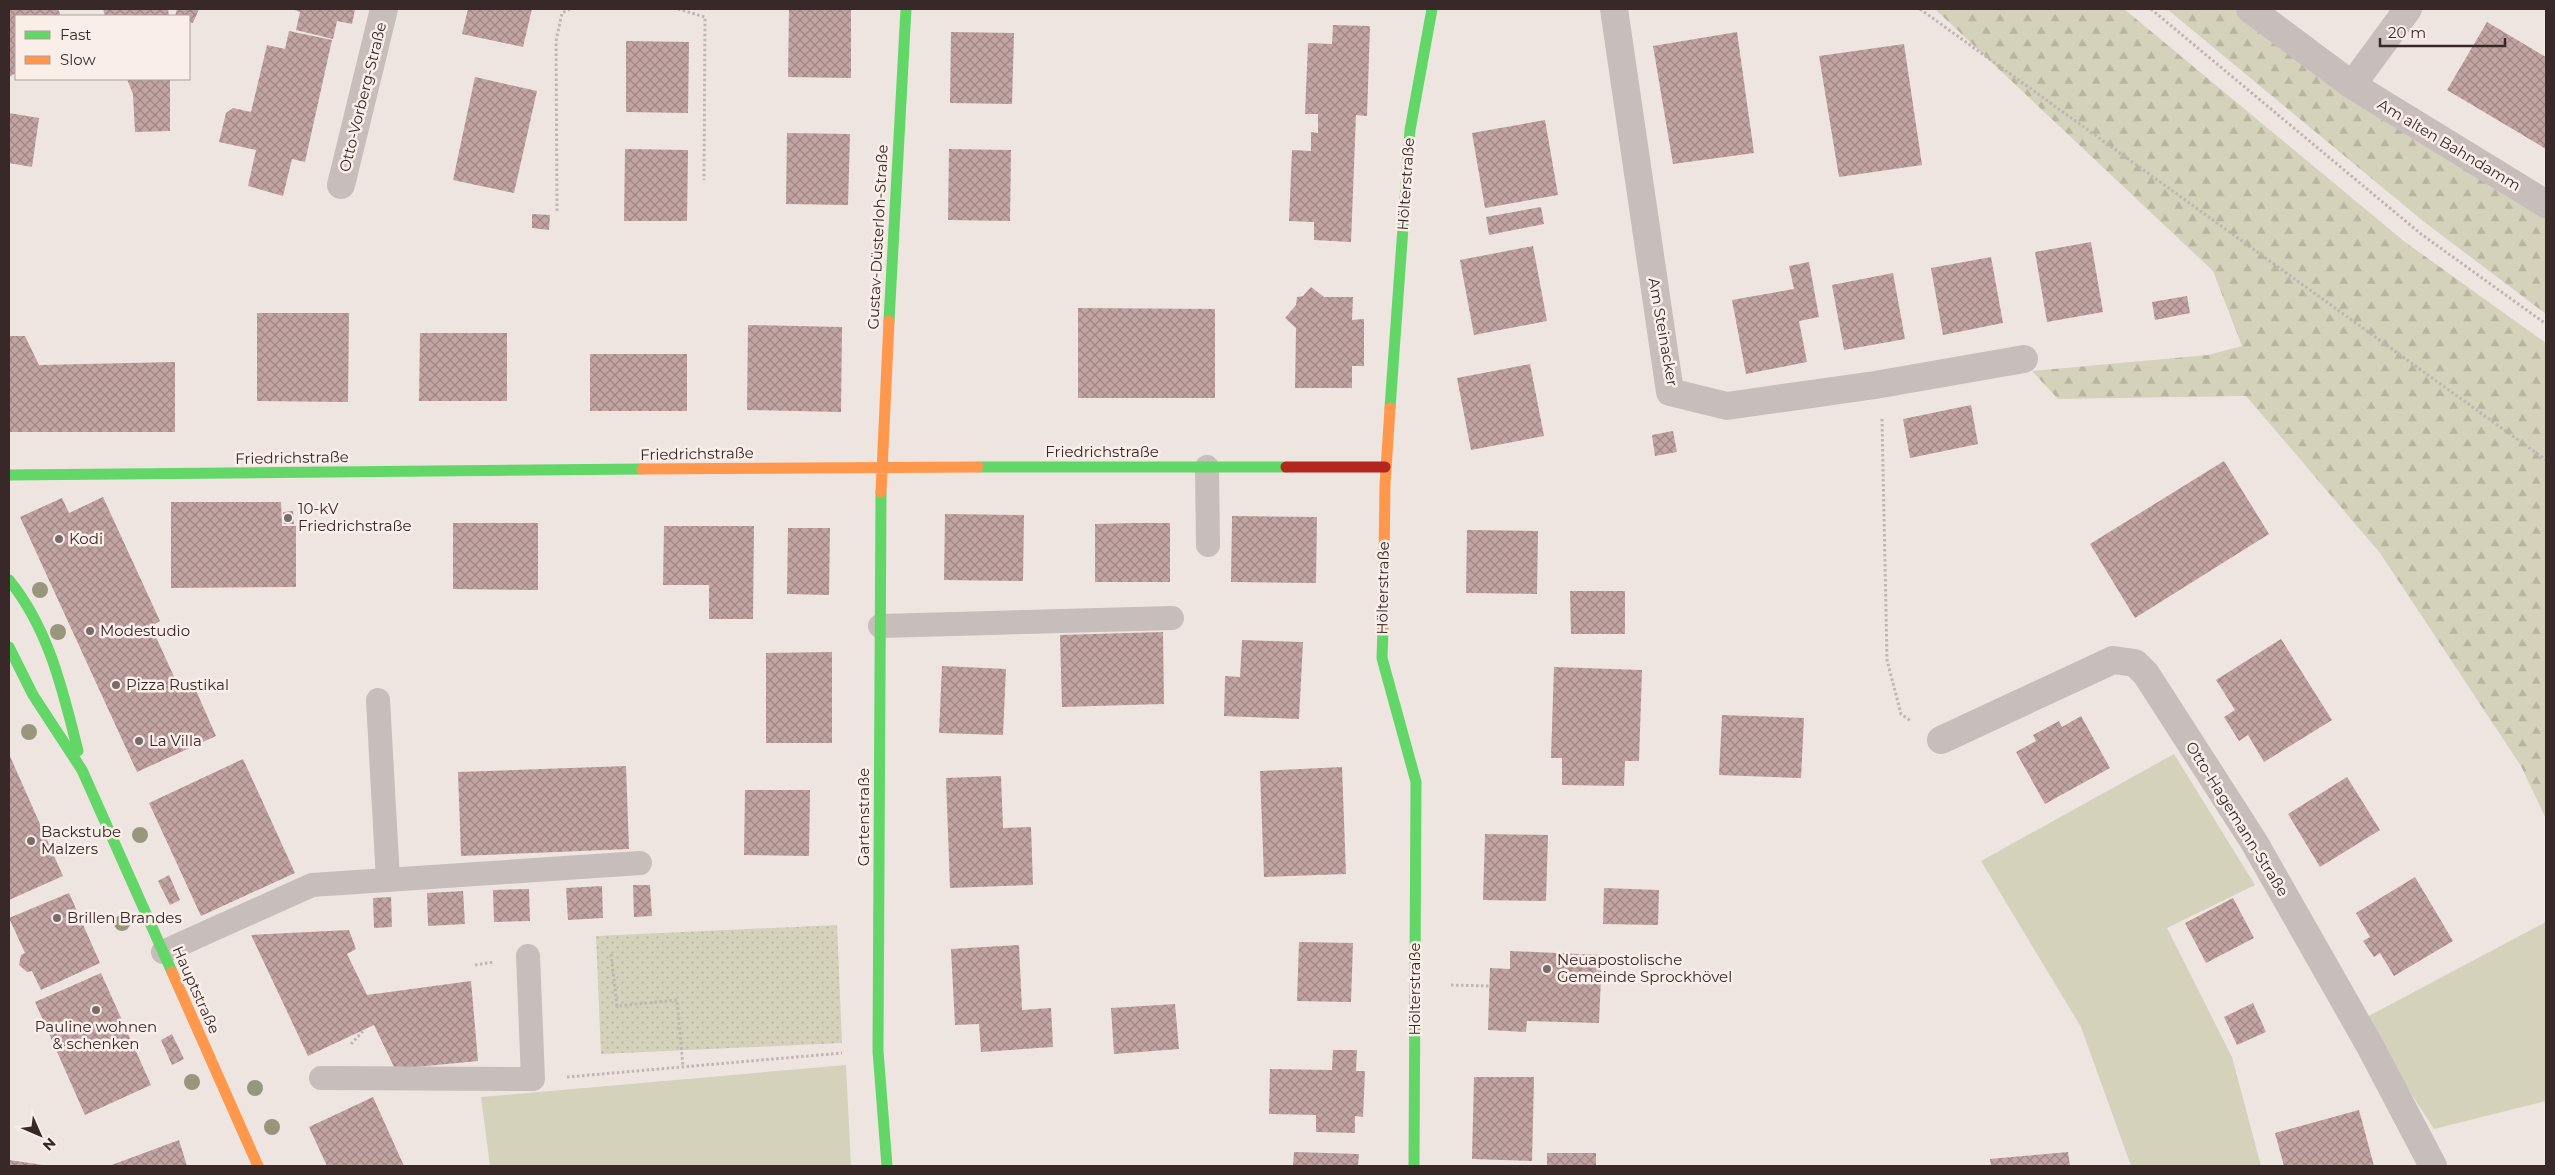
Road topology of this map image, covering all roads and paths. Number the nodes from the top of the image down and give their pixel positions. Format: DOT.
graph roads {
  1 [pos="384,9"];
  2 [pos="570,9"];
  3 [pos="678,9"];
  4 [pos="906,9"];
  5 [pos="1432,9"];
  6 [pos="1614,9"];
  7 [pos="1920,9"];
  8 [pos="2151,9"];
  9 [pos="2250,9"];
  10 [pos="2408,9"];
  11 [pos="2352,85"];
  12 [pos="704,180"];
  13 [pos="341,185"];
  14 [pos="2546,204"];
  15 [pos="557,211"];
  16 [pos="2546,324"];
  17 [pos="2024,359"];
  18 [pos="1875,385"];
  19 [pos="2546,460"];
  20 [pos="881,467"];
  21 [pos="1207,467"];
  22 [pos="1385,467"];
  23 [pos="9,475"];
  24 [pos="1208,545"];
  25 [pos="9,580"];
  26 [pos="1172,618"];
  27 [pos="880,626"];
  28 [pos="9,647"];
  29 [pos="378,700"];
  30 [pos="1941,740"];
  31 [pos="82,770"];
  32 [pos="640,863"];
  33 [pos="388,880"];
  34 [pos="163,952"];
  35 [pos="611,954"];
  36 [pos="528,956"];
  37 [pos="1456,985"];
  38 [pos="1490,986"];
  39 [pos="843,1053"];
  40 [pos="683,1067"];
  41 [pos="321,1078"];
  42 [pos="534,1080"];
  43 [pos="258,1166"];
  44 [pos="887,1166"];
  45 [pos="1414,1166"];
  46 [pos="2433,1166"];
  1 -- 13 [label="street, Otto-Vorberg-Straße"];
  2 -- 15 [label="path"];
  3 -- 12 [label="path"];
  4 -- 20 [label="street, Gustav-Düsterloh-Straße"];
  5 -- 22 [label="street, Hölterstraße"];
  6 -- 18 [label="street, Am Steinacker"];
  7 -- 19 [label="path"];
  8 -- 16 [label="path"];
  9 -- 11 [label="street"];
  10 -- 11 [label="street"];
  11 -- 14 [label="street, Am alten Bahndamm"];
  17 -- 18 [label="street, Am Steinacker"];
  18 -- 30 [label="path"];
  20 -- 21 [label="street, Friedrichstraße"];
  20 -- 23 [label="street, Friedrichstraße"];
  20 -- 27 [label="street, Gartenstraße"];
  21 -- 22 [label="street, Friedrichstraße"];
  21 -- 24 [label="lane"];
  22 -- 45 [label="street, Hölterstraße"];
  25 -- 31 [label="street, Hauptstraße"];
  26 -- 27 [label="lane"];
  27 -- 44 [label="street, Gartenstraße"];
  28 -- 31 [label="street, Hauptstraße"];
  29 -- 33 [label="lane"];
  30 -- 46 [label="street, Otto-Hagemann-Straße"];
  31 -- 34 [label="street, Hauptstraße"];
  32 -- 33 [label="lane"];
  33 -- 34 [label="lane"];
  34 -- 43 [label="street, Hauptstraße"];
  35 -- 40 [label="path"];
  36 -- 42 [label="lane"];
  37 -- 38 [label="path"];
  39 -- 40 [label="path"];
  40 -- 42 [label="path"];
  41 -- 42 [label="lane"];
}
